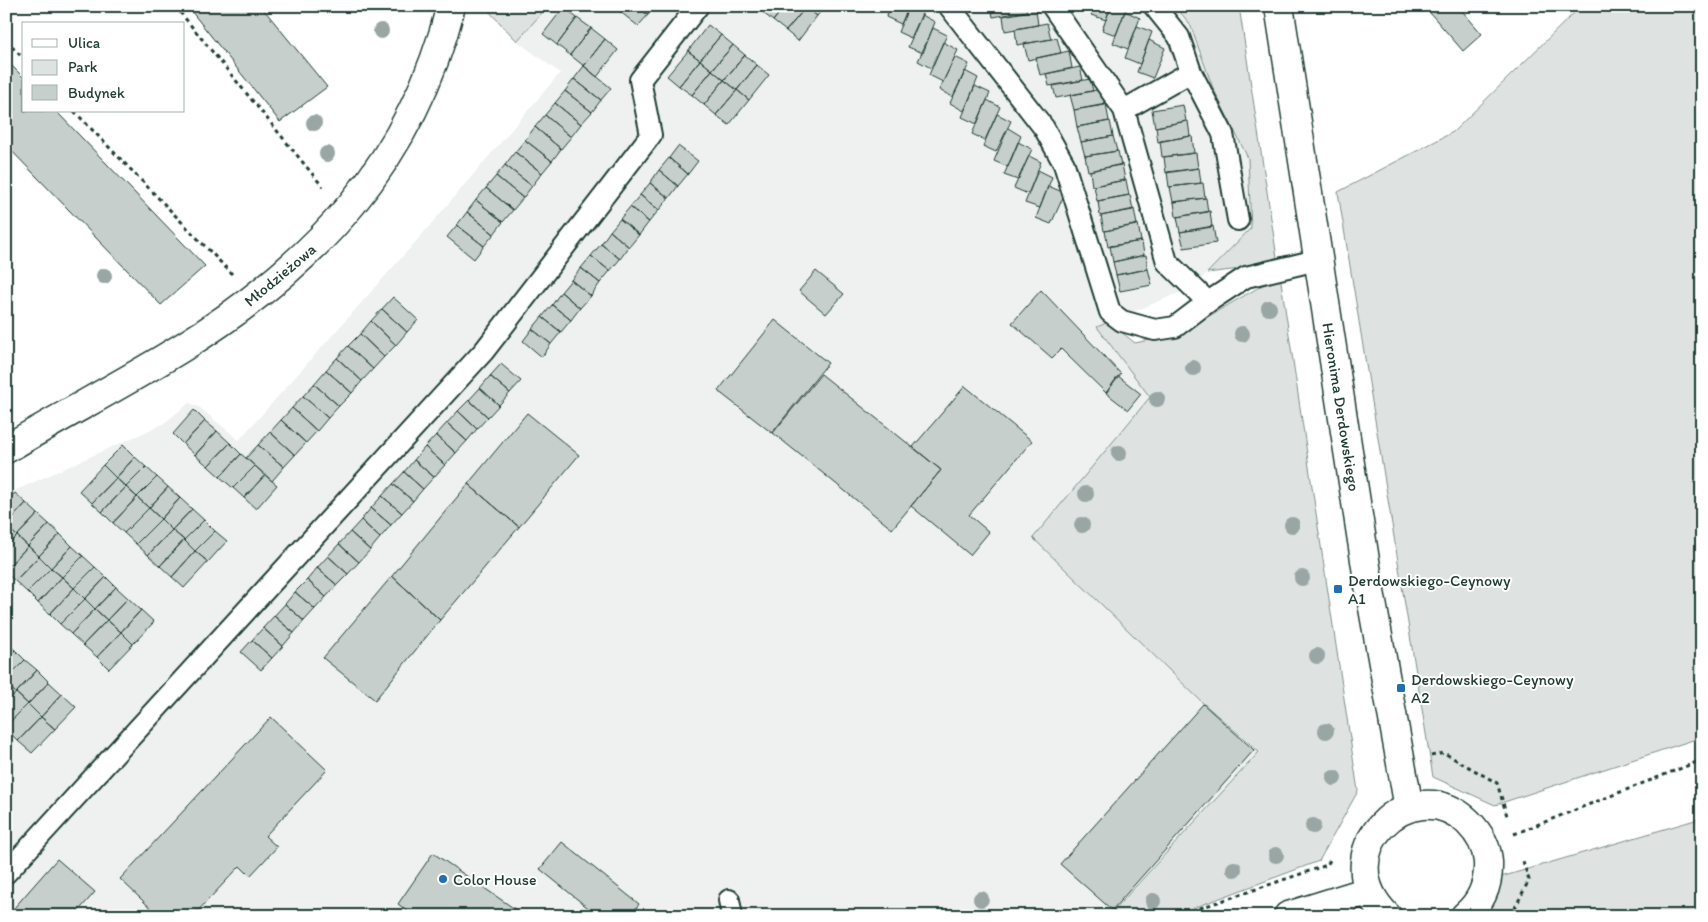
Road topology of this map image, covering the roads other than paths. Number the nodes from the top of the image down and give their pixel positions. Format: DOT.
graph roads {
  1 [pos="451,6"];
  2 [pos="698,6"];
  3 [pos="949,6"];
  4 [pos="1052,6"];
  5 [pos="1154,6"];
  6 [pos="1279,6"];
  7 [pos="1191,72"];
  8 [pos="1124,110"];
  9 [pos="1238,220"];
  10 [pos="1317,260"];
  11 [pos="1208,302"];
  12 [pos="6,449"];
  13 [pos="1409,808"];
  14 [pos="6,873"];
  15 [pos="1368,891"];
  16 [pos="1288,916"];
  17 [pos="1387,916"];
  18 [pos="1465,916"];
  1 -- 12 [label="street, Młodzieżowa"];
  2 -- 14 [label="lane"];
  3 -- 11 [label="lane"];
  4 -- 8 [label="lane"];
  5 -- 7 [label="lane"];
  6 -- 10 [label="street, Hieronima Derdowskiego"];
  7 -- 8 [label="lane"];
  7 -- 9 [label="lane"];
  8 -- 11 [label="lane"];
  10 -- 11 [label="lane"];
  10 -- 13 [label="street, Hieronima Derdowskiego"];
  13 -- 15 [label="street"];
  13 -- 18 [label="street"];
  15 -- 16 [label="street"];
  15 -- 17 [label="street"];
}
